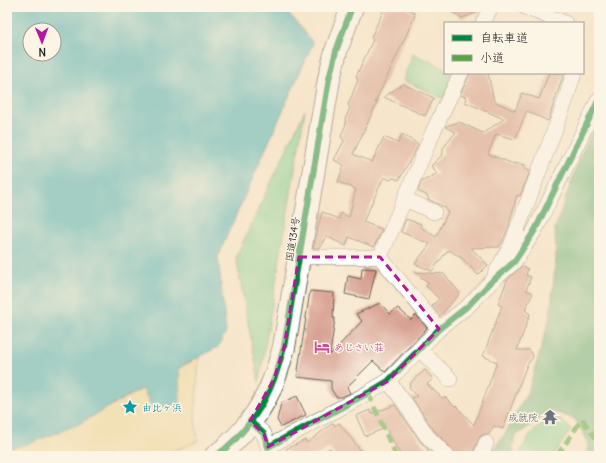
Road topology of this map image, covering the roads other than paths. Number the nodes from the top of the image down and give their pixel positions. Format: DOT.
graph roads {
  1 [pos="352,7"];
  2 [pos="491,7"];
  3 [pos="524,7"];
  4 [pos="484,22"];
  5 [pos="562,22"];
  6 [pos="461,74"];
  7 [pos="574,74"];
  8 [pos="599,99"];
  9 [pos="405,199"];
  10 [pos="434,212"];
  11 [pos="299,257"];
  12 [pos="380,258"];
  13 [pos="491,282"];
  14 [pos="439,329"];
  15 [pos="419,349"];
  16 [pos="450,379"];
  17 [pos="388,381"];
  18 [pos="250,421"];
  19 [pos="270,451"];
  20 [pos="216,456"];
  21 [pos="447,456"];
  1 -- 11 [label="highway, 国道134号"];
  2 -- 4 [label="street"];
  3 -- 5 [label="street"];
  6 -- 9 [label="street"];
  7 -- 13 [label="street"];
  8 -- 13 [label="street"];
  9 -- 10 [label="street"];
  9 -- 12 [label="street"];
  11 -- 12 [label="street"];
  11 -- 18 [label="highway, 国道134号"];
  12 -- 14 [label="street"];
  13 -- 14 [label="street"];
  14 -- 15 [label="street"];
  15 -- 16 [label="street"];
  15 -- 17 [label="street"];
  17 -- 19 [label="street"];
  17 -- 21 [label="street"];
  18 -- 19 [label="street"];
  18 -- 20 [label="highway, 国道134号"];
}
